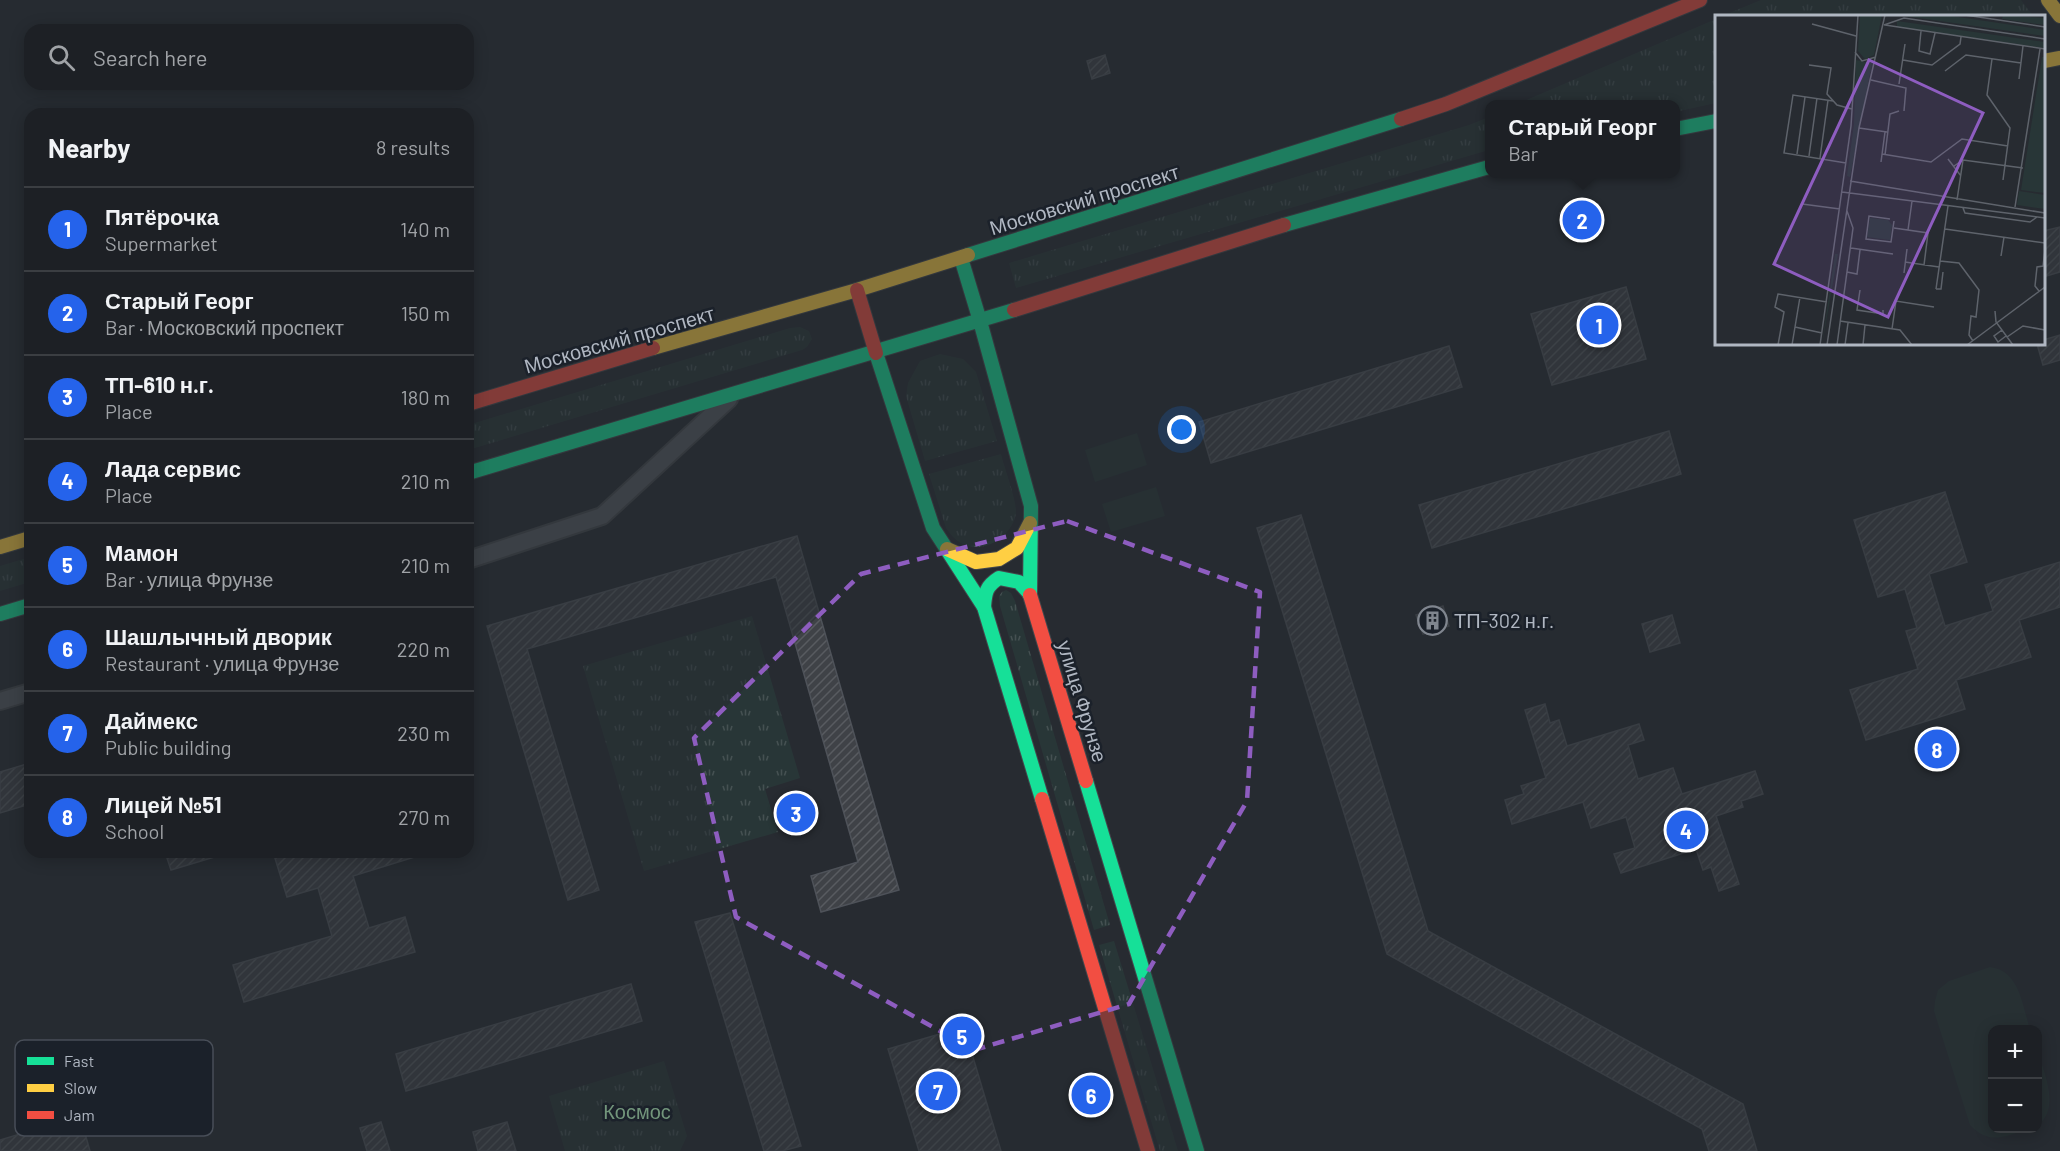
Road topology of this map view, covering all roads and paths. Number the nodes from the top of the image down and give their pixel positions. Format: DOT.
graph roads {
  1 [pos="1700,0"];
  2 [pos="2048,0"];
  3 [pos="2060,16"];
  4 [pos="2060,58"];
  5 [pos="2045,61"];
  6 [pos="1715,121"];
  7 [pos="1680,128"];
  8 [pos="1485,168"];
  9 [pos="961,258"];
  10 [pos="857,290"];
  11 [pos="980,321"];
  12 [pos="876,352"];
  13 [pos="734,394"];
  14 [pos="474,402"];
  15 [pos="474,471"];
  16 [pos="1030,523"];
  17 [pos="24,540"];
  18 [pos="0,547"];
  19 [pos="946,548"];
  20 [pos="474,558"];
  21 [pos="1030,594"];
  22 [pos="24,607"];
  23 [pos="984,607"];
  24 [pos="0,614"];
  25 [pos="24,694"];
  26 [pos="0,701"];
  27 [pos="1148,1151"];
  28 [pos="1197,1151"];
  1 -- 9 [label="main road, Московский проспект"];
  2 -- 3 [label="main road"];
  4 -- 5 [label="main road"];
  6 -- 7 [label="main road"];
  8 -- 11 [label="main road"];
  9 -- 10 [label="main road, Московский проспект"];
  9 -- 11 [label="main road, улица Фрунзе"];
  10 -- 12 [label="main road"];
  10 -- 14 [label="main road, Московский проспект"];
  11 -- 12 [label="main road"];
  11 -- 16 [label="main road, улица Фрунзе"];
  12 -- 13 [label="main road"];
  12 -- 19 [label="main road"];
  13 -- 15 [label="main road"];
  13 -- 20 [label="street"];
  16 -- 19 [label="main road"];
  16 -- 21 [label="main road, улица Фрунзе"];
  17 -- 18 [label="main road"];
  19 -- 23 [label="main road"];
  21 -- 23 [label="main road"];
  21 -- 28 [label="main road, улица Фрунзе"];
  22 -- 24 [label="main road"];
  23 -- 27 [label="main road"];
  25 -- 26 [label="street"];
}
